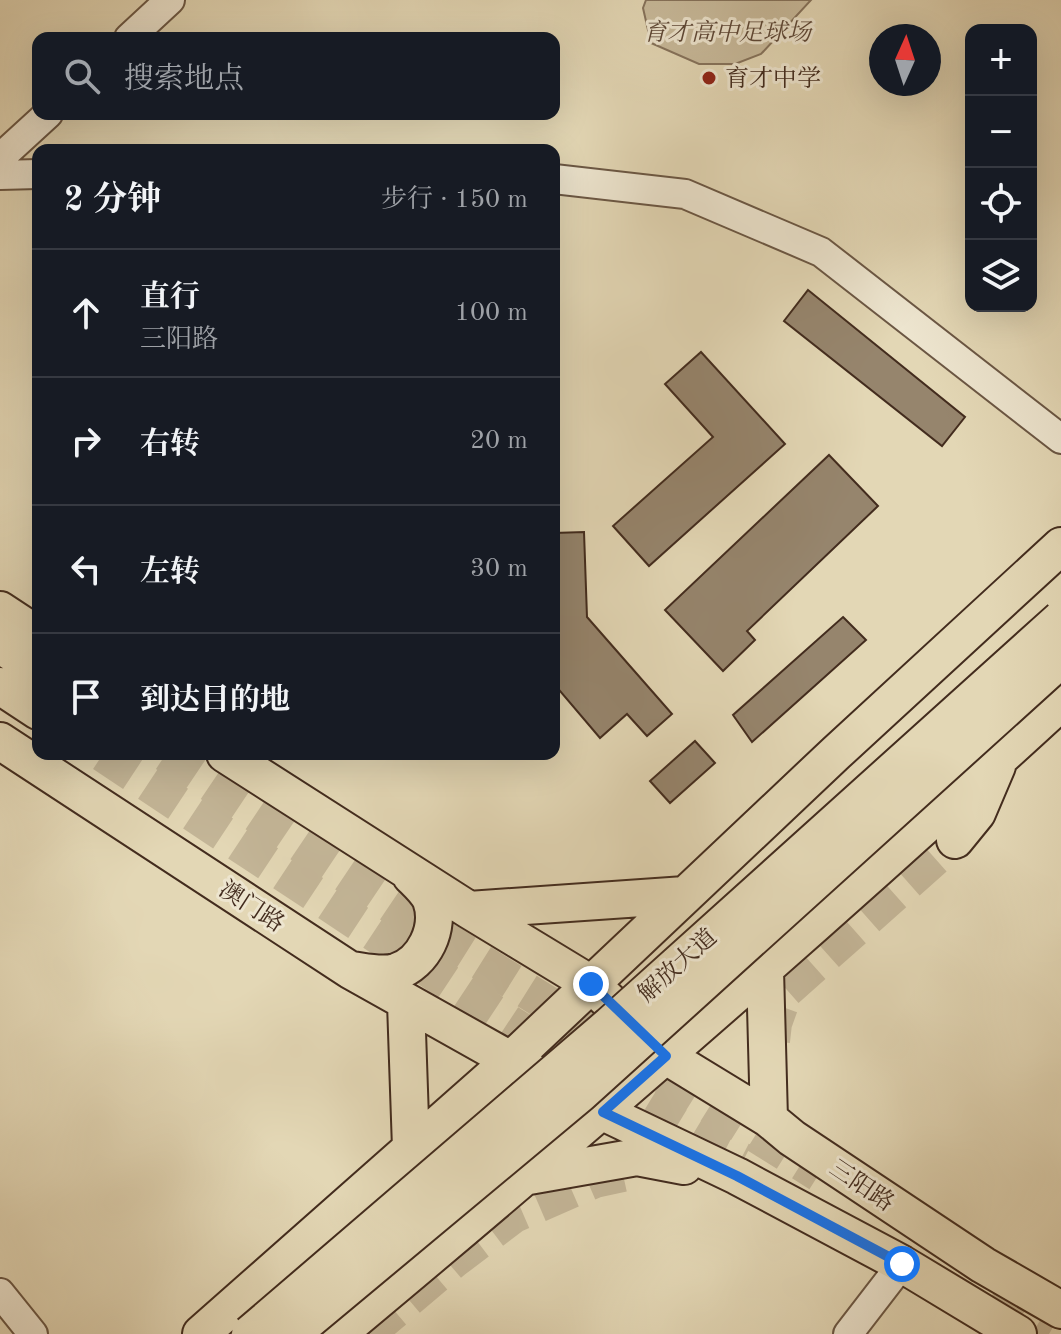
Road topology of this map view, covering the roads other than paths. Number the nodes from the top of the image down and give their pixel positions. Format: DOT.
graph roads {
  1 [pos="170,0"];
  2 [pos="135,32"];
  3 [pos="41,120"];
  4 [pos="0,158"];
  5 [pos="32,174"];
  6 [pos="0,175"];
  7 [pos="560,180"];
  8 [pos="1061,439"];
  9 [pos="1061,546"];
  10 [pos="0,610"];
  11 [pos="1061,619"];
  12 [pos="32,631"];
  13 [pos="0,645"];
  14 [pos="1061,659"];
  15 [pos="32,665"];
  16 [pos="0,686"];
  17 [pos="1061,702"];
  18 [pos="32,707"];
  19 [pos="0,741"];
  20 [pos="1002,755"];
  21 [pos="234,760"];
  22 [pos="955,840"];
  23 [pos="400,866"];
  24 [pos="685,895"];
  25 [pos="469,910"];
  26 [pos="350,970"];
  27 [pos="765,970"];
  28 [pos="591,984"];
  29 [pos="406,1003"];
  30 [pos="666,1056"];
  31 [pos="510,1061"];
  32 [pos="603,1112"];
  33 [pos="769,1119"];
  34 [pos="411,1148"];
  35 [pos="528,1176"];
  36 [pos="737,1176"];
  37 [pos="902,1264"];
  38 [pos="1061,1310"];
  39 [pos="201,1334"];
  40 [pos="250,1334"];
  41 [pos="292,1334"];
  42 [pos="338,1334"];
  43 [pos="848,1334"];
  44 [pos="1018,1334"];
  1 -- 2 [label="street"];
  3 -- 4 [label="street"];
  5 -- 6 [label="street"];
  7 -- 8 [label="street"];
  9 -- 24 [label="main road, 解放大道"];
  10 -- 12 [label="main road"];
  11 -- 40 [label="main road, 解放大道, bridge"];
  13 -- 15 [label="main road"];
  14 -- 41 [label="main road, 解放大道, bridge"];
  16 -- 18 [label="main road"];
  17 -- 20 [label="main road"];
  19 -- 26 [label="main road, 澳门路"];
  20 -- 22 [label="main road"];
  20 -- 27 [label="main road"];
  21 -- 23 [label="main road"];
  23 -- 25 [label="main road"];
  23 -- 26 [label="main road"];
  24 -- 25 [label="main road"];
  24 -- 28 [label="main road, 解放大道"];
  25 -- 28 [label="main road"];
  26 -- 29 [label="main road, 澳门路"];
  27 -- 30 [label="main road"];
  27 -- 33 [label="main road"];
  28 -- 30 [label="main road, 三阳路"];
  28 -- 31 [label="main road, 解放大道"];
  29 -- 31 [label="main road, 澳门路"];
  29 -- 34 [label="main road"];
  30 -- 32 [label="main road"];
  30 -- 33 [label="main road, 三阳路"];
  31 -- 32 [label="main road, 澳门路"];
  31 -- 34 [label="main road"];
  32 -- 35 [label="main road"];
  32 -- 36 [label="main road, 三阳路"];
  33 -- 38 [label="main road, 三阳路"];
  34 -- 39 [label="main road"];
  35 -- 36 [label="main road"];
  35 -- 42 [label="main road"];
  36 -- 37 [label="main road, 三阳路"];
  37 -- 43 [label="street"];
  37 -- 44 [label="main road, 三阳路"];
}
